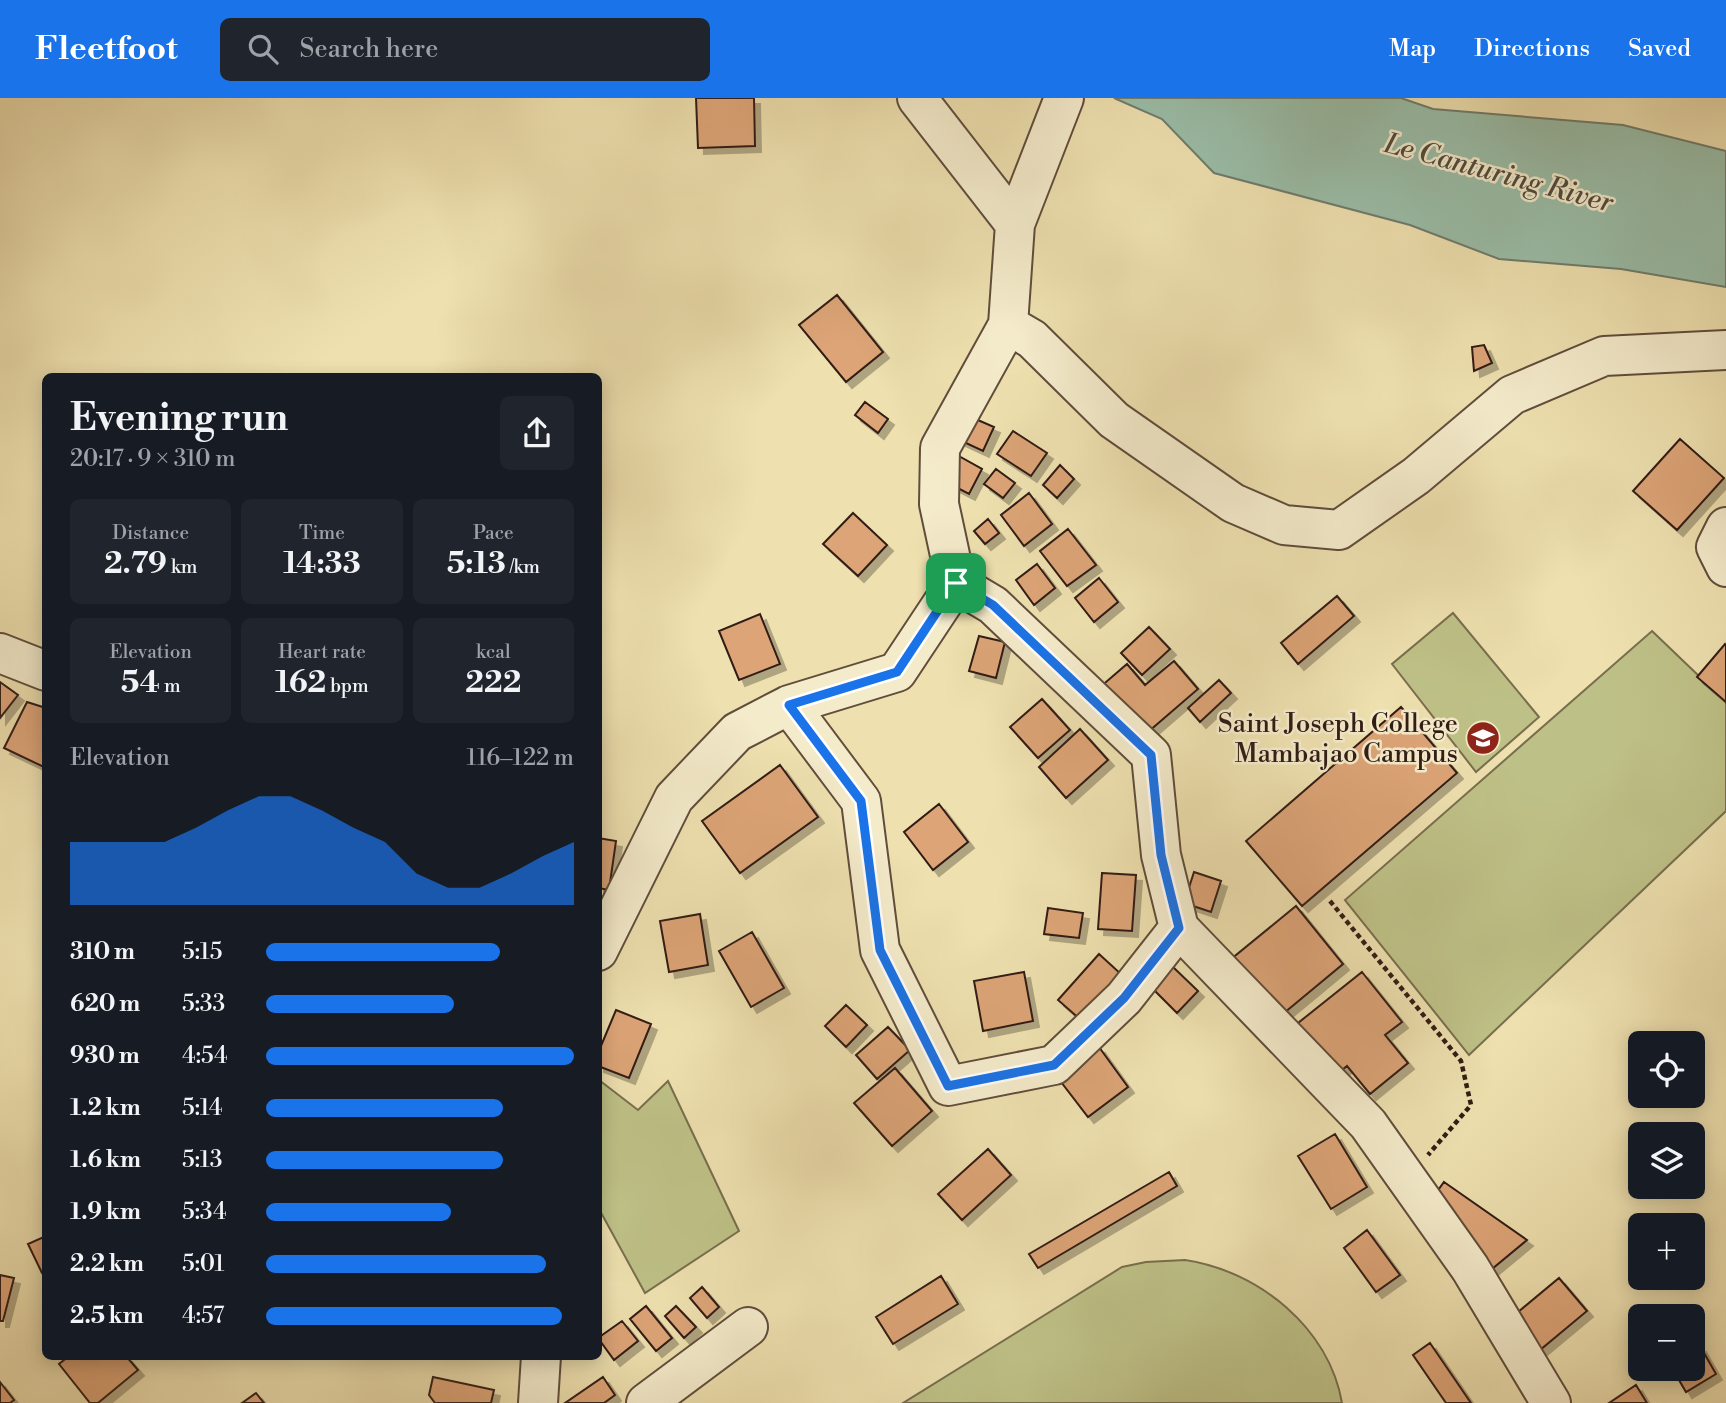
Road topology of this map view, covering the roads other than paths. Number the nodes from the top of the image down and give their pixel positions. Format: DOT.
graph roads {
  1 [pos="917,98"];
  2 [pos="1064,98"];
  3 [pos="1014,224"];
  4 [pos="1008,325"];
  5 [pos="1726,350"];
  6 [pos="1726,527"];
  7 [pos="1726,567"];
  8 [pos="956,583"];
  9 [pos="0,653"];
  10 [pos="42,669"];
  11 [pos="789,705"];
  12 [pos="1179,928"];
  13 [pos="602,943"];
  14 [pos="748,1327"];
  15 [pos="541,1360"];
  16 [pos="538,1403"];
  17 [pos="646,1403"];
  18 [pos="1551,1403"];
  1 -- 3 [label="street"];
  2 -- 3 [label="street"];
  3 -- 4 [label="street"];
  4 -- 5 [label="street"];
  4 -- 8 [label="street"];
  6 -- 7 [label="street"];
  8 -- 11 [label="street"];
  8 -- 12 [label="street"];
  9 -- 10 [label="street"];
  11 -- 12 [label="street"];
  11 -- 13 [label="street"];
  12 -- 18 [label="street"];
  14 -- 17 [label="street"];
  15 -- 16 [label="street"];
}
